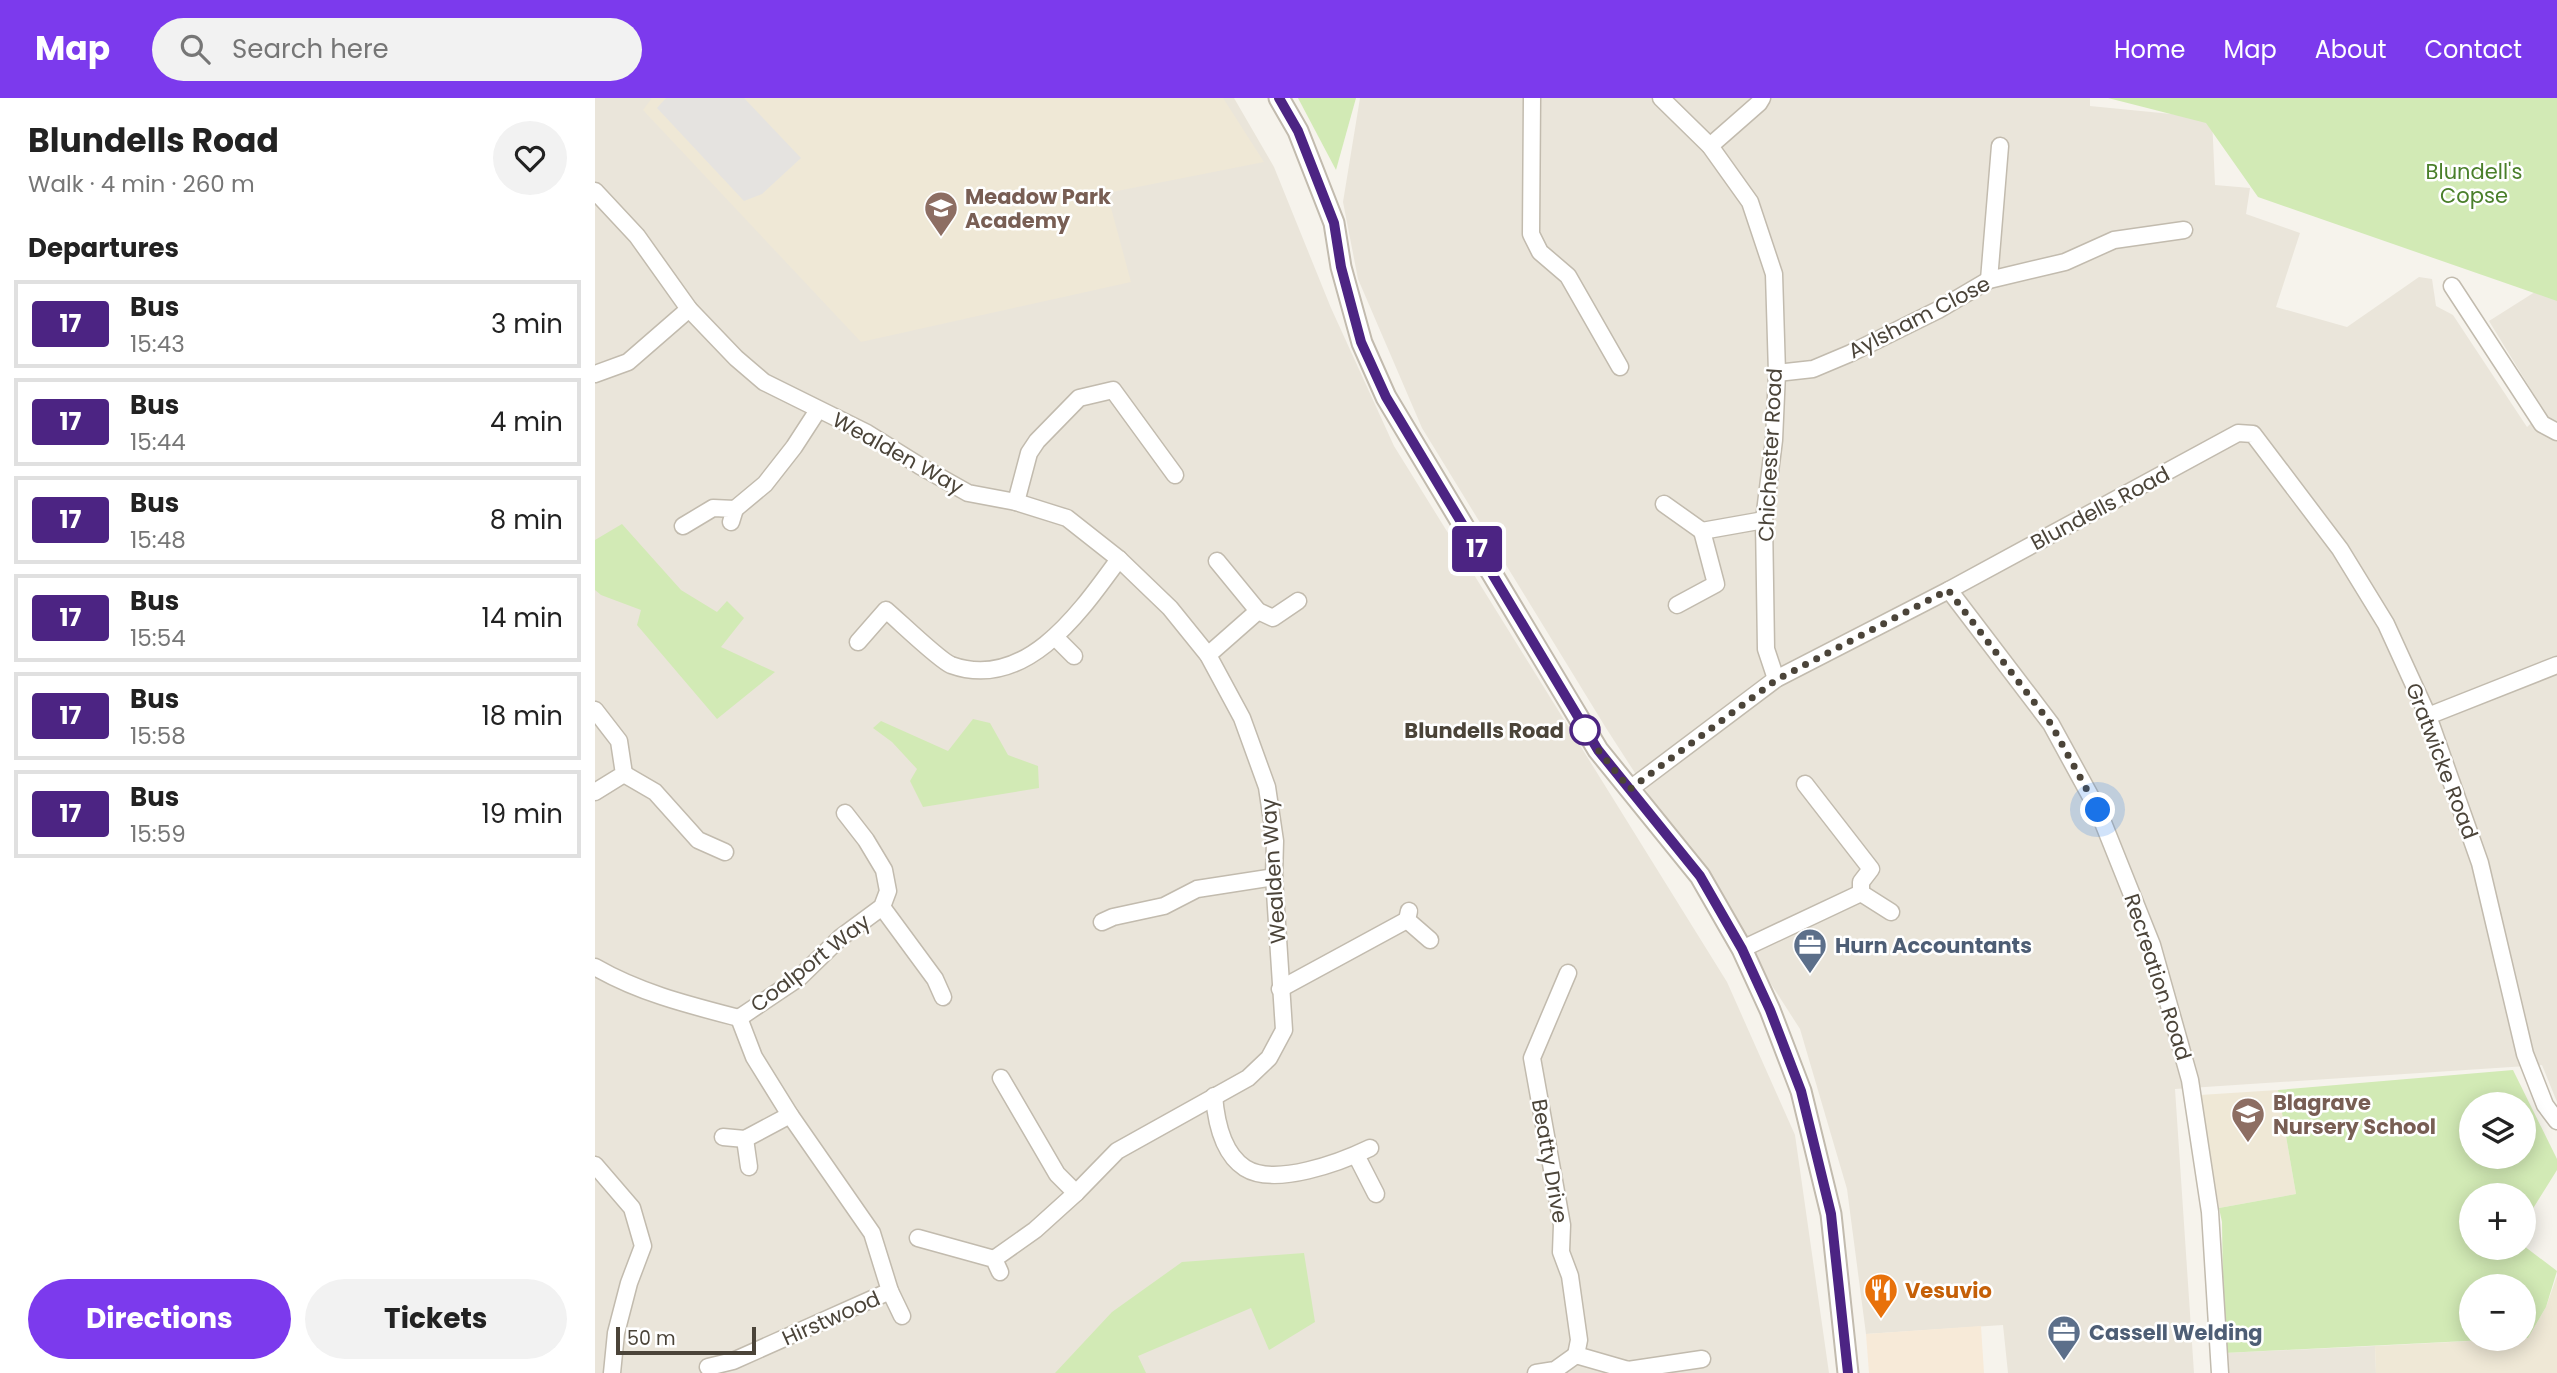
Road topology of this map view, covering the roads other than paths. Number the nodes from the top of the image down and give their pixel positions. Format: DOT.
graph roads {
  1 [pos="1279,98"];
  2 [pos="1532,98"];
  3 [pos="1661,98"];
  4 [pos="1762,98"];
  5 [pos="1710,146"];
  6 [pos="2000,146"];
  7 [pos="595,191"];
  8 [pos="2183,230"];
  9 [pos="1989,280"];
  10 [pos="2452,286"];
  11 [pos="689,309"];
  12 [pos="1620,367"];
  13 [pos="1777,373"];
  14 [pos="595,374"];
  15 [pos="1123,375"];
  16 [pos="1113,390"];
  17 [pos="818,410"];
  18 [pos="2557,432"];
  19 [pos="2253,434"];
  20 [pos="1175,475"];
  21 [pos="1016,502"];
  22 [pos="1664,504"];
  23 [pos="1764,520"];
  24 [pos="683,526"];
  25 [pos="1702,531"];
  26 [pos="1119,559"];
  27 [pos="1217,561"];
  28 [pos="1948,590"];
  29 [pos="1298,601"];
  30 [pos="1677,605"];
  31 [pos="1258,611"];
  32 [pos="1055,637"];
  33 [pos="857,642"];
  34 [pos="1074,656"];
  35 [pos="1208,656"];
  36 [pos="2557,665"];
  37 [pos="1776,680"];
  38 [pos="598,705"];
  39 [pos="2428,716"];
  40 [pos="624,774"];
  41 [pos="1805,784"];
  42 [pos="1630,789"];
  43 [pos="595,792"];
  44 [pos="845,813"];
  45 [pos="725,852"];
  46 [pos="1274,877"];
  47 [pos="1861,893"];
  48 [pos="882,907"];
  49 [pos="1891,912"];
  50 [pos="1102,922"];
  51 [pos="1430,940"];
  52 [pos="1742,949"];
  53 [pos="595,967"];
  54 [pos="1568,973"];
  55 [pos="1280,989"];
  56 [pos="943,997"];
  57 [pos="739,1018"];
  58 [pos="1001,1078"];
  59 [pos="1214,1096"];
  60 [pos="790,1115"];
  61 [pos="2557,1121"];
  62 [pos="723,1138"];
  63 [pos="744,1139"];
  64 [pos="595,1165"];
  65 [pos="749,1167"];
  66 [pos="1076,1193"];
  67 [pos="1376,1194"];
  68 [pos="918,1238"];
  69 [pos="890,1292"];
  70 [pos="902,1316"];
  71 [pos="1576,1355"];
  72 [pos="1702,1359"];
  73 [pos="708,1367"];
  74 [pos="733,1367"];
  75 [pos="612,1373"];
  76 [pos="1536,1373"];
  77 [pos="1848,1373"];
  78 [pos="2220,1373"];
  1 -- 42 [label="street"];
  2 -- 12 [label="street"];
  3 -- 5 [label="street, Chichester Road"];
  4 -- 5 [label="street"];
  5 -- 13 [label="street, Chichester Road"];
  6 -- 9 [label="street"];
  7 -- 11 [label="street, Wealden Way"];
  8 -- 9 [label="street, Aylsham Close"];
  9 -- 13 [label="street, Aylsham Close"];
  10 -- 18 [label="street"];
  11 -- 14 [label="street"];
  11 -- 17 [label="street, Wealden Way"];
  13 -- 23 [label="street, Chichester Road"];
  15 -- 16 [label="street"];
  16 -- 20 [label="street"];
  16 -- 21 [label="street"];
  17 -- 21 [label="street, Wealden Way"];
  17 -- 24 [label="street"];
  19 -- 28 [label="street, Blundells Road"];
  19 -- 39 [label="street, Gratwicke Road"];
  21 -- 26 [label="street, Wealden Way"];
  22 -- 25 [label="street"];
  23 -- 25 [label="street"];
  23 -- 37 [label="street, Chichester Road"];
  25 -- 30 [label="street"];
  26 -- 32 [label="street"];
  26 -- 35 [label="street, Wealden Way"];
  27 -- 31 [label="street"];
  28 -- 37 [label="street, Blundells Road"];
  28 -- 78 [label="street, Recreation Road"];
  29 -- 31 [label="street"];
  31 -- 35 [label="street"];
  32 -- 33 [label="street"];
  32 -- 34 [label="street"];
  35 -- 46 [label="street, Wealden Way"];
  36 -- 39 [label="street"];
  37 -- 42 [label="street, Blundells Road"];
  38 -- 40 [label="street"];
  39 -- 61 [label="street, Gratwicke Road"];
  40 -- 43 [label="street"];
  40 -- 45 [label="street"];
  41 -- 47 [label="street"];
  42 -- 52 [label="street"];
  44 -- 48 [label="street, Coalport Way"];
  46 -- 50 [label="street"];
  46 -- 55 [label="street, Wealden Way"];
  47 -- 49 [label="street"];
  47 -- 52 [label="street"];
  48 -- 56 [label="street, Coalport Way"];
  48 -- 57 [label="street, Coalport Way"];
  51 -- 55 [label="street"];
  52 -- 77 [label="street"];
  53 -- 57 [label="street"];
  54 -- 71 [label="street, Beatty Drive"];
  55 -- 59 [label="street, Wealden Way"];
  57 -- 60 [label="street, Hirstwood"];
  58 -- 66 [label="street"];
  59 -- 66 [label="street, Wealden Way"];
  59 -- 67 [label="street"];
  60 -- 63 [label="street"];
  60 -- 69 [label="street, Hirstwood"];
  62 -- 63 [label="street"];
  63 -- 65 [label="street"];
  64 -- 75 [label="street"];
  66 -- 68 [label="street, Wealden Way"];
  69 -- 70 [label="street, Hirstwood"];
  69 -- 74 [label="street, Hirstwood"];
  71 -- 72 [label="street"];
  71 -- 76 [label="street"];
  73 -- 74 [label="street, Hirstwood"];
}
